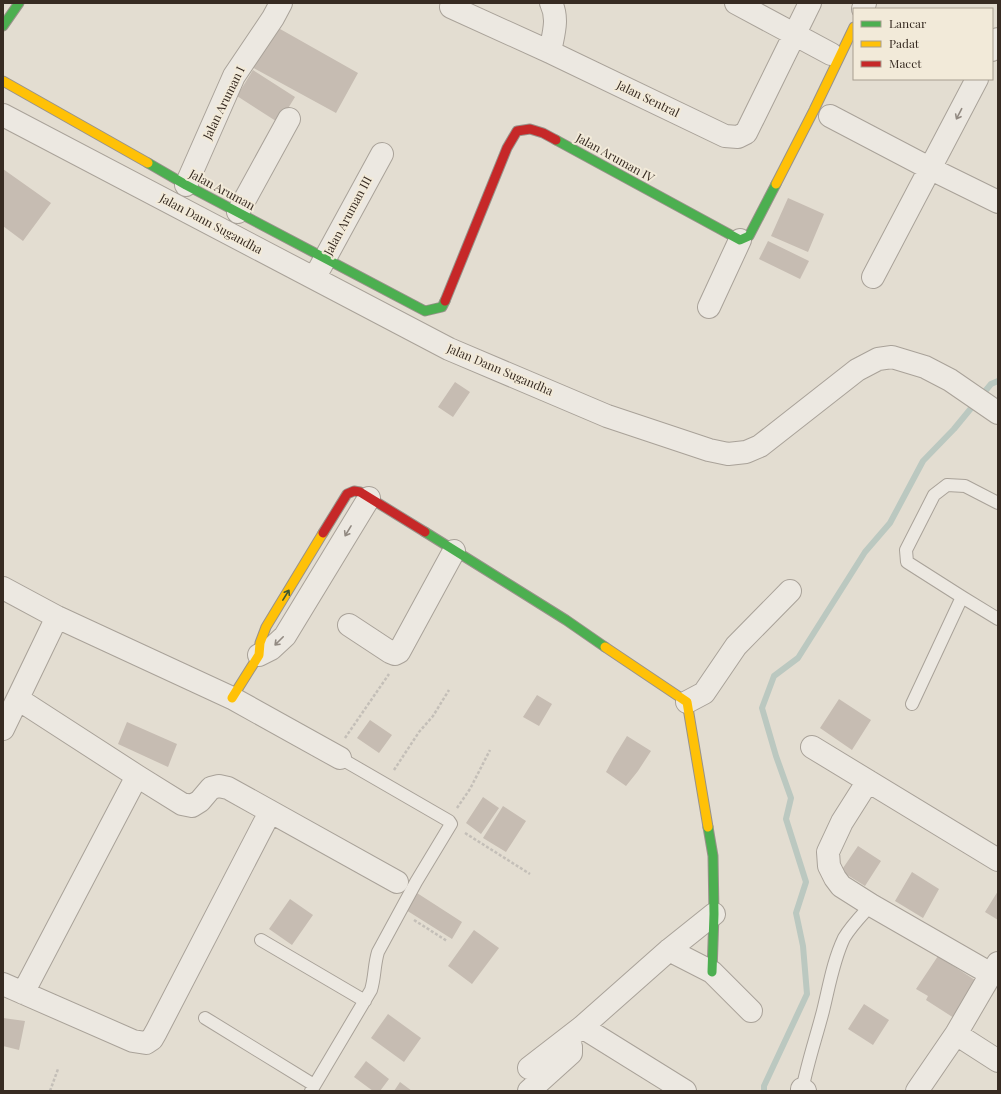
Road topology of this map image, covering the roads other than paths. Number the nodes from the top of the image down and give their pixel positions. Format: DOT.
graph roads {
  1 [pos="19,3"];
  2 [pos="281,3"];
  3 [pos="551,3"];
  4 [pos="736,3"];
  5 [pos="810,3"];
  6 [pos="451,7"];
  7 [pos="3,26"];
  8 [pos="853,30"];
  9 [pos="795,35"];
  10 [pos="998,39"];
  11 [pos="993,48"];
  12 [pos="550,52"];
  13 [pos="831,54"];
  14 [pos="976,80"];
  15 [pos="3,81"];
  16 [pos="822,113"];
  17 [pos="3,115"];
  18 [pos="289,119"];
  19 [pos="382,154"];
  20 [pos="931,168"];
  21 [pos="186,185"];
  22 [pos="998,202"];
  23 [pos="238,212"];
  24 [pos="740,240"];
  25 [pos="325,258"];
  26 [pos="873,277"];
  27 [pos="314,278"];
  28 [pos="709,307"];
  29 [pos="435,309"];
  30 [pos="998,413"];
  31 [pos="368,498"];
  32 [pos="998,503"];
  33 [pos="454,551"];
  34 [pos="3,588"];
  35 [pos="790,591"];
  36 [pos="962,597"];
  37 [pos="57,617"];
  38 [pos="998,619"];
  39 [pos="349,625"];
  40 [pos="259,655"];
  41 [pos="232,698"];
  42 [pos="18,699"];
  43 [pos="686,702"];
  44 [pos="912,704"];
  45 [pos="3,729"];
  46 [pos="812,747"];
  47 [pos="337,756"];
  48 [pos="137,776"];
  49 [pos="868,781"];
  50 [pos="270,812"];
  51 [pos="998,860"];
  52 [pos="397,882"];
  53 [pos="871,905"];
  54 [pos="714,914"];
  55 [pos="261,940"];
  56 [pos="669,950"];
  57 [pos="994,969"];
  58 [pos="712,972"];
  59 [pos="3,984"];
  60 [pos="23,993"];
  61 [pos="364,1001"];
  62 [pos="750,1011"];
  63 [pos="205,1018"];
  64 [pos="576,1031"];
  65 [pos="956,1034"];
  66 [pos="998,1061"];
  67 [pos="530,1068"];
  68 [pos="312,1088"];
  69 [pos="803,1090"];
  70 [pos="528,1091"];
  71 [pos="685,1091"];
  72 [pos="917,1091"];
  1 -- 7 [label="street"];
  2 -- 21 [label="street, Jalan Aruman I"];
  3 -- 12 [label="street"];
  4 -- 9 [label="street"];
  5 -- 9 [label="street, Jalan Sentral"];
  6 -- 12 [label="street, Jalan Sentral"];
  8 -- 16 [label="street"];
  9 -- 12 [label="street, Jalan Sentral"];
  9 -- 13 [label="street"];
  10 -- 11 [label="street"];
  14 -- 20 [label="street, one-way"];
  15 -- 21 [label="street, Jalan Aruman"];
  16 -- 20 [label="street"];
  16 -- 24 [label="street"];
  17 -- 27 [label="street, Jalan Dann Sugandha"];
  18 -- 23 [label="street"];
  19 -- 25 [label="street, Jalan Aruman III"];
  20 -- 22 [label="street"];
  20 -- 26 [label="street"];
  21 -- 23 [label="street, Jalan Aruman"];
  23 -- 25 [label="street, Jalan Aruman"];
  24 -- 28 [label="street"];
  24 -- 29 [label="street, Jalan Aruman IV"];
  25 -- 27 [label="street, Jalan Aruman III"];
  25 -- 29 [label="street, Jalan Aruman"];
  27 -- 30 [label="street, Jalan Dann Sugandha"];
  31 -- 33 [label="street"];
  31 -- 40 [label="street"];
  32 -- 36 [label="lane"];
  33 -- 39 [label="street"];
  33 -- 43 [label="street"];
  34 -- 37 [label="street"];
  35 -- 43 [label="street"];
  36 -- 38 [label="lane"];
  36 -- 44 [label="lane"];
  37 -- 41 [label="street"];
  37 -- 42 [label="street"];
  40 -- 41 [label="street"];
  41 -- 47 [label="street"];
  42 -- 45 [label="street"];
  42 -- 48 [label="street"];
  43 -- 54 [label="street"];
  46 -- 49 [label="street"];
  47 -- 61 [label="lane"];
  48 -- 50 [label="street"];
  48 -- 60 [label="street"];
  49 -- 51 [label="street"];
  49 -- 53 [label="street"];
  50 -- 52 [label="street"];
  50 -- 60 [label="street"];
  53 -- 57 [label="street"];
  53 -- 69 [label="lane"];
  54 -- 56 [label="street"];
  54 -- 58 [label="street"];
  55 -- 61 [label="lane"];
  56 -- 58 [label="street"];
  56 -- 64 [label="street"];
  57 -- 65 [label="street"];
  58 -- 62 [label="street"];
  59 -- 60 [label="street"];
  61 -- 68 [label="lane"];
  63 -- 68 [label="lane"];
  64 -- 67 [label="street"];
  64 -- 70 [label="street"];
  64 -- 71 [label="street"];
  65 -- 66 [label="street"];
  65 -- 72 [label="street"];
}
